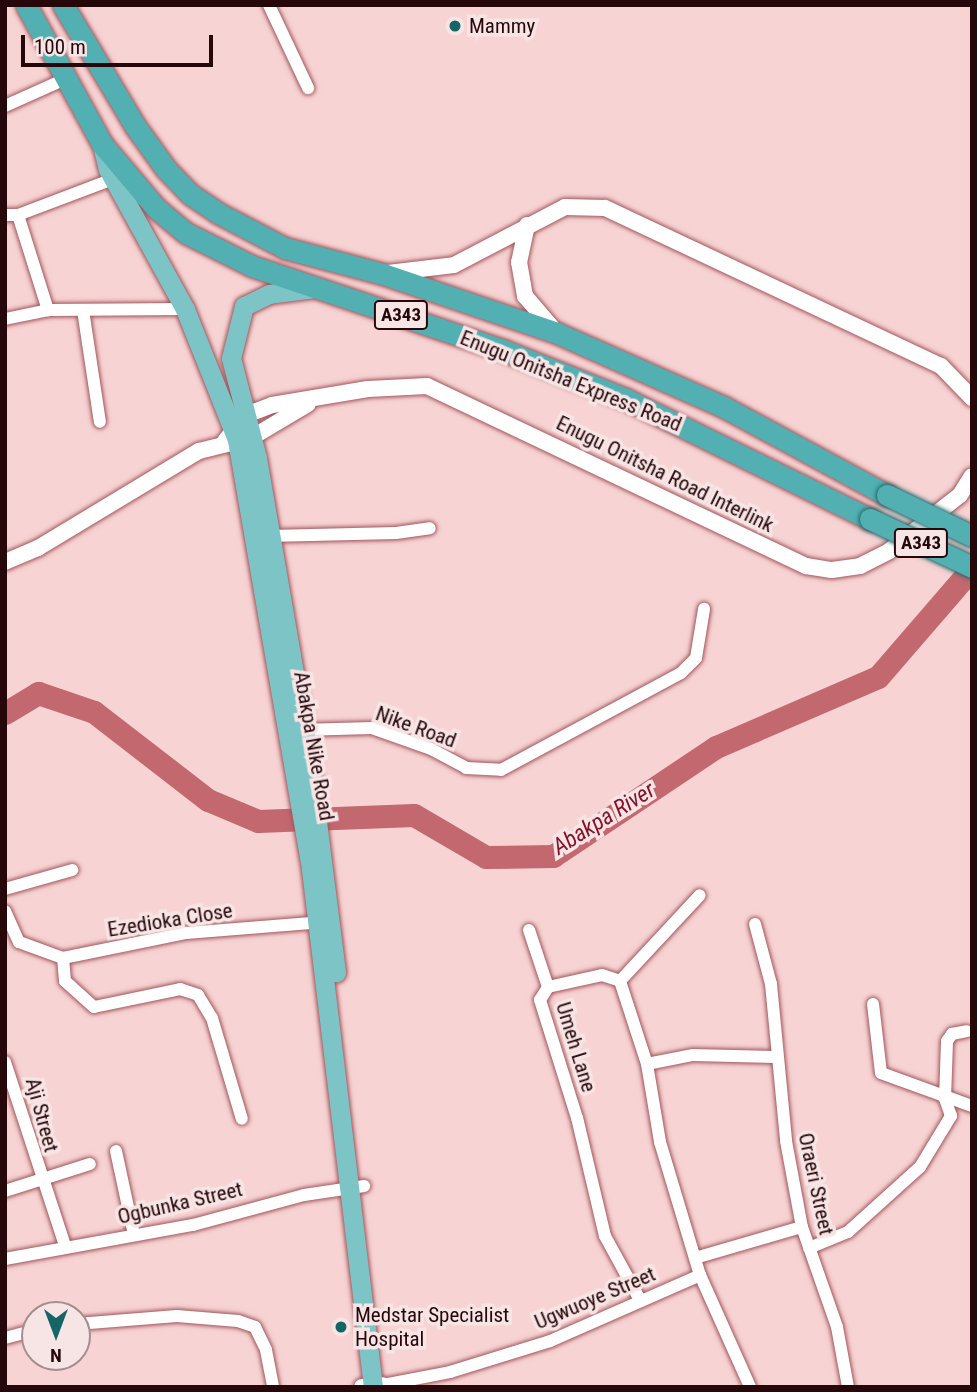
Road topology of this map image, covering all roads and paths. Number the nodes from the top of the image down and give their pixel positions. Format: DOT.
graph roads {
  1 [pos="26,5"];
  2 [pos="64,5"];
  3 [pos="269,5"];
  4 [pos="65,79"];
  5 [pos="308,88"];
  6 [pos="5,106"];
  7 [pos="102,144"];
  8 [pos="113,179"];
  9 [pos="12,215"];
  10 [pos="527,225"];
  11 [pos="383,274"];
  12 [pos="322,287"];
  13 [pos="185,309"];
  14 [pos="48,310"];
  15 [pos="83,310"];
  16 [pos="5,319"];
  17 [pos="558,333"];
  18 [pos="972,398"];
  19 [pos="313,401"];
  20 [pos="100,422"];
  21 [pos="239,427"];
  22 [pos="972,476"];
  23 [pos="430,528"];
  24 [pos="269,536"];
  25 [pos="972,536"];
  26 [pos="5,562"];
  27 [pos="972,568"];
  28 [pos="704,609"];
  29 [pos="296,731"];
  30 [pos="72,870"];
  31 [pos="5,889"];
  32 [pos="700,895"];
  33 [pos="5,911"];
  34 [pos="324,922"];
  35 [pos="755,923"];
  36 [pos="530,930"];
  37 [pos="63,958"];
  38 [pos="620,981"];
  39 [pos="548,987"];
  40 [pos="873,1004"];
  41 [pos="967,1031"];
  42 [pos="775,1057"];
  43 [pos="5,1062"];
  44 [pos="647,1064"];
  45 [pos="947,1103"];
  46 [pos="972,1106"];
  47 [pos="242,1119"];
  48 [pos="116,1151"];
  49 [pos="90,1164"];
  50 [pos="40,1179"];
  51 [pos="358,1187"];
  52 [pos="5,1191"];
  53 [pos="802,1227"];
  54 [pos="134,1235"];
  55 [pos="65,1246"];
  56 [pos="809,1248"];
  57 [pos="695,1258"];
  58 [pos="5,1259"];
  59 [pos="700,1275"];
  60 [pos="640,1300"];
  61 [pos="91,1323"];
  62 [pos="375,1386"];
  63 [pos="273,1387"];
  64 [pos="750,1387"];
  65 [pos="848,1387"];
  1 -- 4 [label="highway, Enugu Onitsha Express Road / A343"];
  2 -- 11 [label="highway, Enugu Onitsha Express Road / A343"];
  3 -- 5 [label="street"];
  4 -- 6 [label="street"];
  4 -- 7 [label="highway, Enugu Onitsha Express Road / A343"];
  7 -- 8 [label="main road, Abakpa Nike Road"];
  7 -- 12 [label="highway, Enugu Onitsha Express Road / A343"];
  8 -- 9 [label="street"];
  8 -- 13 [label="main road, Abakpa Nike Road"];
  9 -- 14 [label="street"];
  10 -- 11 [label="street"];
  10 -- 17 [label="street"];
  10 -- 18 [label="street"];
  11 -- 17 [label="highway, Enugu Onitsha Express Road / A343"];
  12 -- 21 [label="main road"];
  12 -- 27 [label="highway, Enugu Onitsha Express Road / A343, bridge"];
  13 -- 15 [label="street"];
  13 -- 21 [label="main road, Abakpa Nike Road"];
  14 -- 15 [label="street"];
  14 -- 16 [label="street"];
  15 -- 20 [label="street"];
  17 -- 25 [label="highway, Enugu Onitsha Express Road / A343, bridge"];
  19 -- 21 [label="street, Enugu Onitsha Road Interlink"];
  19 -- 21 [label="street, Enugu Onitsha Road Interlink"];
  19 -- 22 [label="street, Enugu Onitsha Road Interlink"];
  21 -- 24 [label="main road, Abakpa Nike Road"];
  21 -- 26 [label="street"];
  21 -- 29 [label="main road, Abakpa Nike Road"];
  23 -- 24 [label="street"];
  24 -- 29 [label="main road, Abakpa Nike Road"];
  28 -- 29 [label="street, Nike Road"];
  29 -- 34 [label="main road, Abakpa Nike Road"];
  30 -- 31 [label="street"];
  32 -- 38 [label="street"];
  33 -- 37 [label="street"];
  34 -- 37 [label="street, Ezedioka Close"];
  34 -- 51 [label="main road, Abakpa Nike Road"];
  35 -- 42 [label="street, Oraeri Street"];
  36 -- 39 [label="street"];
  37 -- 47 [label="street"];
  38 -- 39 [label="street, Umeh Lane"];
  38 -- 44 [label="street"];
  39 -- 60 [label="street, Umeh Lane"];
  40 -- 45 [label="street"];
  41 -- 45 [label="street"];
  42 -- 44 [label="street"];
  42 -- 53 [label="street, Oraeri Street"];
  43 -- 50 [label="street, Aji Street"];
  44 -- 57 [label="street"];
  45 -- 46 [label="street"];
  45 -- 56 [label="street"];
  48 -- 54 [label="street"];
  49 -- 50 [label="street"];
  50 -- 52 [label="street"];
  50 -- 55 [label="street, Aji Street"];
  51 -- 54 [label="street, Ogbunka Street"];
  51 -- 62 [label="main road, Abakpa Nike Road"];
  53 -- 56 [label="street, Oraeri Street"];
  53 -- 57 [label="street"];
  54 -- 55 [label="street, Ogbunka Street"];
  55 -- 58 [label="street, Ogbunka Street"];
  56 -- 65 [label="street, Oraeri Street"];
  57 -- 59 [label="street"];
  59 -- 60 [label="street, Ugwuoye Street"];
  59 -- 64 [label="street"];
  60 -- 62 [label="street, Ugwuoye Street"];
  61 -- 63 [label="street"];
}
